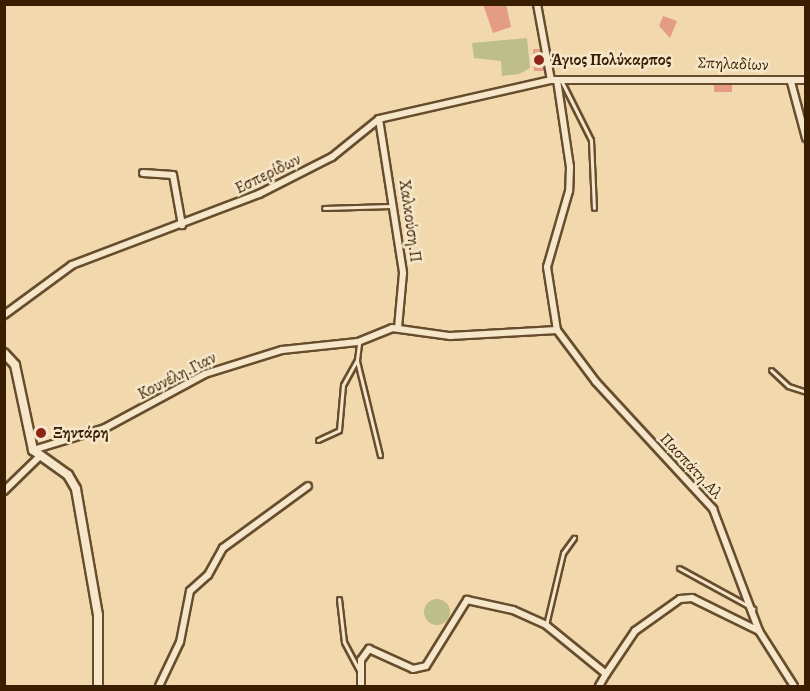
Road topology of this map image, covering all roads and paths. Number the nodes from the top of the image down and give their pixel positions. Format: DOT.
graph roads {
  1 [pos="537,4"];
  2 [pos="556,80"];
  3 [pos="806,80"];
  4 [pos="791,82"];
  5 [pos="379,120"];
  6 [pos="806,138"];
  7 [pos="142,173"];
  8 [pos="394,206"];
  9 [pos="324,208"];
  10 [pos="594,208"];
  11 [pos="182,225"];
  12 [pos="4,315"];
  13 [pos="398,328"];
  14 [pos="557,330"];
  15 [pos="358,342"];
  16 [pos="4,353"];
  17 [pos="357,360"];
  18 [pos="771,370"];
  19 [pos="806,392"];
  20 [pos="318,440"];
  21 [pos="33,450"];
  22 [pos="380,455"];
  23 [pos="40,456"];
  24 [pos="308,486"];
  25 [pos="4,491"];
  26 [pos="574,538"];
  27 [pos="679,568"];
  28 [pos="339,599"];
  29 [pos="754,609"];
  30 [pos="546,625"];
  31 [pos="759,631"];
  32 [pos="360,672"];
  33 [pos="606,674"];
  34 [pos="98,687"];
  35 [pos="159,687"];
  36 [pos="361,687"];
  37 [pos="599,687"];
  38 [pos="794,687"];
  1 -- 2 [label="street"];
  2 -- 4 [label="street, Σπηλαδίων"];
  2 -- 5 [label="street, Εσπερίδων"];
  2 -- 10 [label="lane"];
  2 -- 14 [label="street"];
  3 -- 4 [label="street, Σπηλαδίων"];
  4 -- 6 [label="street"];
  5 -- 8 [label="street, Χαλκούση.Π"];
  5 -- 11 [label="street, Εσπερίδων"];
  7 -- 11 [label="street"];
  8 -- 9 [label="lane"];
  8 -- 13 [label="street, Χαλκούση.Π"];
  11 -- 12 [label="street, Εσπερίδων"];
  13 -- 14 [label="street"];
  13 -- 15 [label="street, Κουνέλη.Γιαν"];
  14 -- 29 [label="street, Πασπάτη.Αλ"];
  15 -- 17 [label="lane"];
  15 -- 21 [label="street, Κουνέλη.Γιαν"];
  16 -- 21 [label="main road"];
  17 -- 20 [label="lane"];
  17 -- 22 [label="lane"];
  18 -- 19 [label="lane"];
  21 -- 23 [label="main road"];
  23 -- 25 [label="street"];
  23 -- 34 [label="main road"];
  24 -- 35 [label="street"];
  26 -- 30 [label="lane"];
  27 -- 29 [label="lane"];
  28 -- 32 [label="lane"];
  29 -- 31 [label="street, Πασπάτη.Αλ"];
  30 -- 32 [label="street"];
  30 -- 33 [label="street"];
  31 -- 33 [label="street"];
  31 -- 38 [label="street, Πασπάτη.Αλ"];
  32 -- 36 [label="street"];
  33 -- 37 [label="street"];
}
